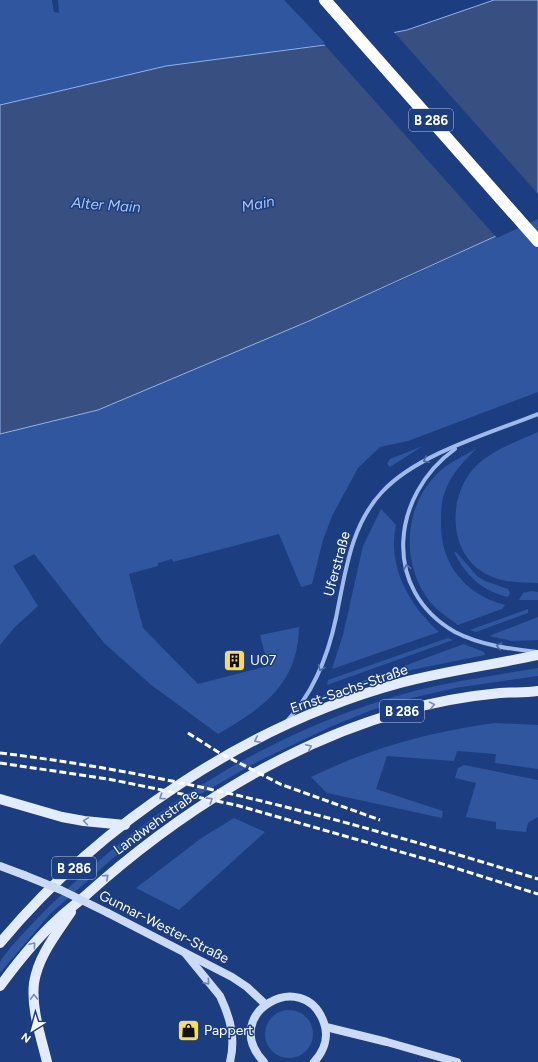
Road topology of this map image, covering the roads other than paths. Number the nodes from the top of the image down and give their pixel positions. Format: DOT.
graph roads {
  1 [pos="325,0"];
  2 [pos="538,240"];
  3 [pos="538,414"];
  4 [pos="462,444"];
  5 [pos="538,653"];
  6 [pos="538,691"];
  7 [pos="280,728"];
  8 [pos="243,747"];
  9 [pos="0,800"];
  10 [pos="125,825"];
  11 [pos="0,866"];
  12 [pos="77,903"];
  13 [pos="0,943"];
  14 [pos="183,951"];
  15 [pos="0,986"];
  16 [pos="265,1004"];
  17 [pos="326,1027"];
  18 [pos="47,1062"];
  19 [pos="230,1062"];
  20 [pos="264,1062"];
  21 [pos="314,1062"];
  22 [pos="457,1062"];
  1 -- 2 [label="highway, B 286"];
  3 -- 4 [label="street, Uferstraße"];
  5 -- 4 [label="street, Uferstraße, one-way"];
  4 -- 7 [label="street, Uferstraße, one-way"];
  5 -- 7 [label="main road, Ernst-Sachs-Straße / B 286"];
  12 -- 6 [label="main road, Landwehrstraße / B 286, one-way"];
  7 -- 8 [label="main road, Ernst-Sachs-Straße / B 286, one-way"];
  8 -- 10 [label="main road, Landwehrstraße / B 286, one-way"];
  10 -- 9 [label="main road, one-way"];
  10 -- 13 [label="main road, Landwehrstraße / B 286"];
  11 -- 14 [label="street, Gunnar-Wester-Straße, bridge"];
  15 -- 12 [label="main road, Landwehrstraße / B 286, one-way"];
  18 -- 12 [label="main road, one-way"];
  14 -- 16 [label="street, Gunnar-Wester-Straße"];
  14 -- 19 [label="street, one-way"];
  16 -- 17 [label="street"];
  16 -- 20 [label="street"];
  17 -- 21 [label="street"];
  17 -- 22 [label="street"];
}
